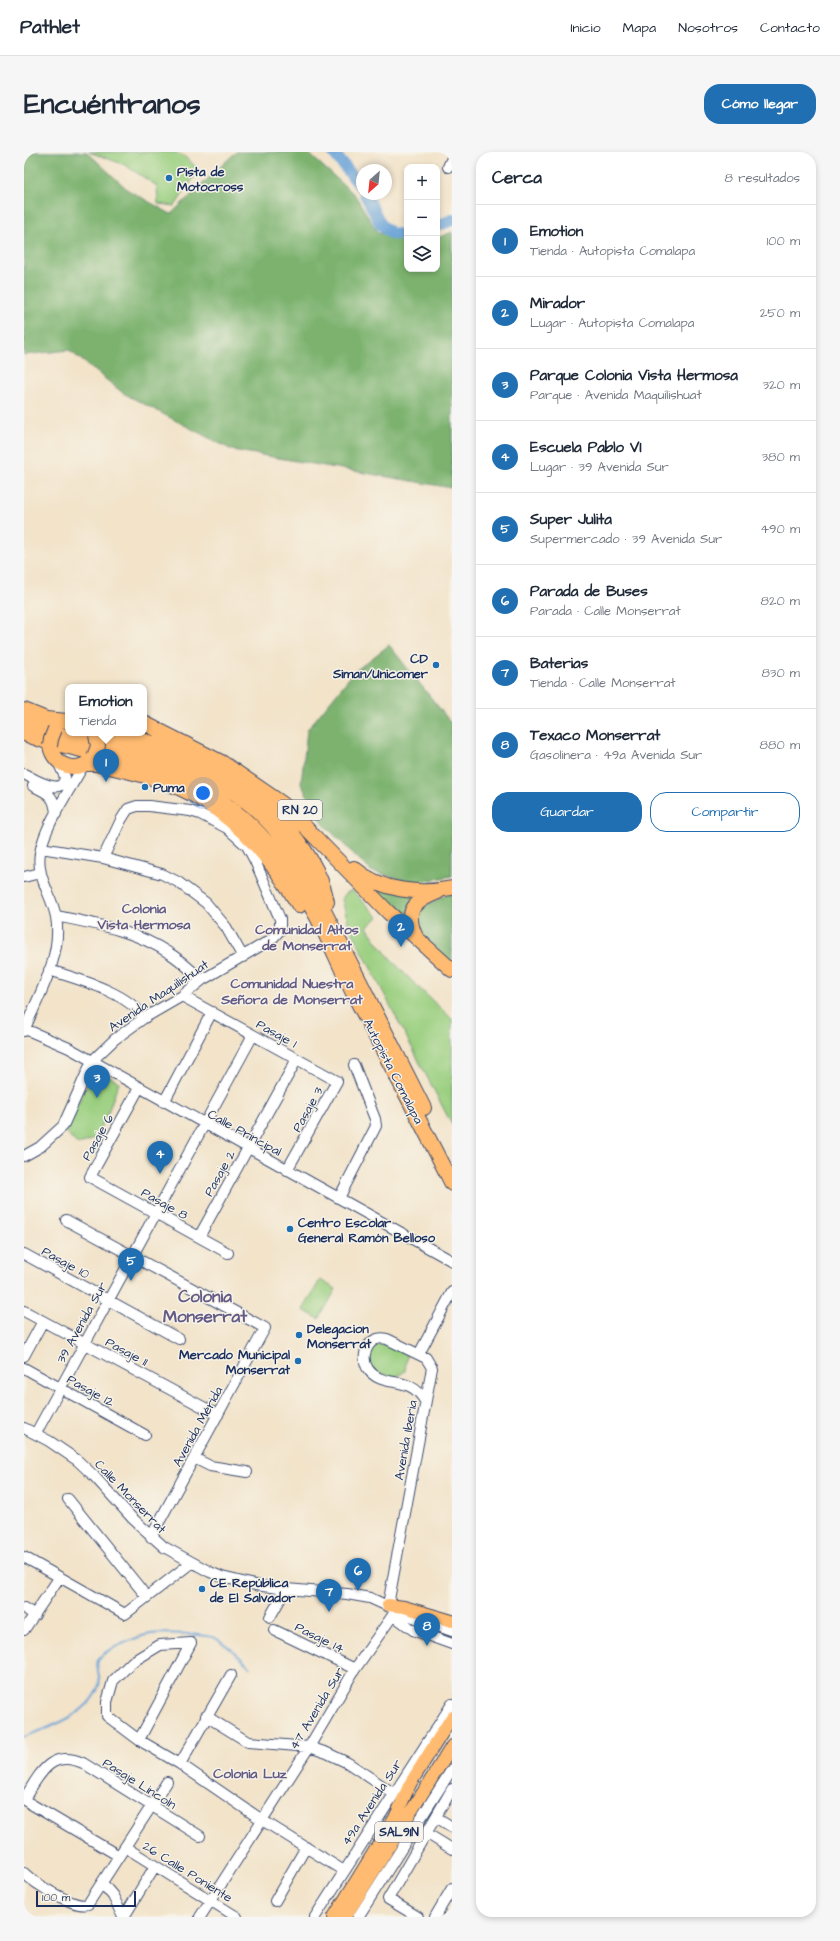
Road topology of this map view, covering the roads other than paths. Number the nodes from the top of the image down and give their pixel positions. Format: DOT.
graph roads {
  1 [pos="24,710"];
  2 [pos="147,716"];
  3 [pos="65,721"];
  4 [pos="24,722"];
  5 [pos="65,723"];
  6 [pos="147,725"];
  7 [pos="24,734"];
  8 [pos="65,735"];
  9 [pos="68,736"];
  10 [pos="96,736"];
  11 [pos="126,736"];
  12 [pos="24,744"];
  13 [pos="54,755"];
  14 [pos="87,762"];
  15 [pos="24,774"];
  16 [pos="24,781"];
  17 [pos="56,814"];
  18 [pos="41,848"];
  19 [pos="102,858"];
  20 [pos="40,873"];
  21 [pos="24,877"];
  22 [pos="449,889"];
  23 [pos="56,916"];
  24 [pos="330,918"];
  25 [pos="418,940"];
  26 [pos="243,956"];
  27 [pos="49,970"];
  28 [pos="452,970"];
  29 [pos="346,979"];
  30 [pos="202,980"];
  31 [pos="182,996"];
  32 [pos="212,1012"];
  33 [pos="144,1018"];
  34 [pos="24,1030"];
  35 [pos="254,1035"];
  36 [pos="297,1059"];
  37 [pos="92,1061"];
  38 [pos="354,1065"];
  39 [pos="337,1081"];
  40 [pos="139,1088"];
  41 [pos="164,1102"];
  42 [pos="205,1124"];
  43 [pos="248,1148"];
  44 [pos="24,1156"];
  45 [pos="452,1164"];
  46 [pos="288,1170"];
  47 [pos="90,1177"];
  48 [pos="452,1184"];
  49 [pos="339,1198"];
  50 [pos="156,1213"];
  51 [pos="66,1220"];
  52 [pos="199,1237"];
  53 [pos="228,1253"];
  54 [pos="24,1254"];
  55 [pos="133,1257"];
  56 [pos="452,1261"];
  57 [pos="452,1292"];
  58 [pos="109,1301"];
  59 [pos="24,1311"];
  60 [pos="43,1321"];
  61 [pos="179,1339"];
  62 [pos="84,1343"];
  63 [pos="419,1354"];
  64 [pos="24,1356"];
  65 [pos="24,1368"];
  66 [pos="60,1387"];
  67 [pos="426,1401"];
  68 [pos="218,1415"];
  69 [pos="24,1428"];
  70 [pos="36,1433"];
  71 [pos="146,1435"];
  72 [pos="194,1458"];
  73 [pos="247,1472"];
  74 [pos="68,1500"];
  75 [pos="151,1536"];
  76 [pos="24,1557"];
  77 [pos="191,1562"];
  78 [pos="59,1578"];
  79 [pos="286,1589"];
  80 [pos="147,1598"];
  81 [pos="24,1608"];
  82 [pos="390,1610"];
  83 [pos="35,1615"];
  84 [pos="270,1617"];
  85 [pos="452,1621"];
  86 [pos="420,1626"];
  87 [pos="24,1630"];
  88 [pos="274,1630"];
  89 [pos="452,1631"];
  90 [pos="452,1644"];
  91 [pos="355,1669"];
  92 [pos="231,1675"];
  93 [pos="452,1704"];
  94 [pos="206,1716"];
  95 [pos="452,1717"];
  96 [pos="452,1730"];
  97 [pos="139,1740"];
  98 [pos="452,1746"];
  99 [pos="309,1747"];
  100 [pos="180,1764"];
  101 [pos="452,1769"];
  102 [pos="167,1782"];
  103 [pos="452,1789"];
  104 [pos="393,1793"];
  105 [pos="24,1799"];
  106 [pos="151,1806"];
  107 [pos="436,1816"];
  108 [pos="395,1818"];
  109 [pos="262,1820"];
  110 [pos="452,1827"];
  111 [pos="426,1833"];
  112 [pos="200,1836"];
  113 [pos="125,1847"];
  114 [pos="306,1847"];
  115 [pos="452,1849"];
  116 [pos="119,1856"];
  117 [pos="155,1866"];
  118 [pos="344,1871"];
  119 [pos="24,1873"];
  120 [pos="102,1883"];
  121 [pos="452,1888"];
  122 [pos="210,1901"];
  123 [pos="275,1901"];
  124 [pos="123,1917"];
  125 [pos="200,1917"];
  126 [pos="237,1917"];
  127 [pos="315,1917"];
  128 [pos="334,1917"];
  129 [pos="345,1917"];
  130 [pos="358,1917"];
  131 [pos="418,1917"];
  132 [pos="435,1917"];
  1 -- 3 [label="highway"];
  2 -- 22 [label="highway, RN 20"];
  4 -- 8 [label="highway, Autopista Comalapa"];
  5 -- 13 [label="highway, bridge"];
  6 -- 25 [label="highway, RN 20"];
  7 -- 29 [label="highway, Autopista Comalapa"];
  9 -- 24 [label="highway, Autopista Comalapa"];
  10 -- 14 [label="highway, bridge"];
  11 -- 24 [label="highway"];
  12 -- 13 [label="highway"];
  13 -- 14 [label="highway"];
  13 -- 15 [label="street"];
  14 -- 17 [label="street"];
  14 -- 29 [label="highway"];
  16 -- 17 [label="street"];
  17 -- 18 [label="street"];
  18 -- 19 [label="street"];
  18 -- 20 [label="street"];
  19 -- 26 [label="street"];
  19 -- 26 [label="street, Avenida Maquilishuat"];
  20 -- 21 [label="street"];
  20 -- 23 [label="street"];
  22 -- 25 [label="highway"];
  23 -- 27 [label="street"];
  23 -- 30 [label="street"];
  24 -- 45 [label="highway, Autopista Comalapa"];
  25 -- 28 [label="highway, RN 20"];
  26 -- 30 [label="street, Avenida Maquilishuat"];
  27 -- 33 [label="street"];
  27 -- 34 [label="street"];
  29 -- 48 [label="highway, Autopista Comalapa"];
  30 -- 31 [label="street, Avenida Maquilishuat"];
  31 -- 32 [label="street, Pasaje 1"];
  31 -- 33 [label="street, Avenida Maquilishuat"];
  32 -- 35 [label="street, Pasaje 1"];
  32 -- 41 [label="street"];
  33 -- 37 [label="street, Avenida Maquilishuat"];
  34 -- 37 [label="street, Calle Principal"];
  35 -- 36 [label="street, Pasaje 1"];
  35 -- 42 [label="street, 39 Avenida Sur"];
  36 -- 39 [label="street, Pasaje 1"];
  36 -- 43 [label="street, Pasaje 2"];
  37 -- 40 [label="street, Calle Principal"];
  37 -- 44 [label="street, Avenida Maquilishuat"];
  38 -- 49 [label="street"];
  39 -- 46 [label="street, Pasaje 3"];
  40 -- 41 [label="street, Calle Principal"];
  40 -- 47 [label="street, Pasaje 6"];
  41 -- 42 [label="street, Calle Principal"];
  42 -- 43 [label="street, Calle Principal"];
  42 -- 50 [label="street, 39 Avenida Sur"];
  43 -- 46 [label="street, Calle Principal"];
  43 -- 52 [label="street, Pasaje 2"];
  46 -- 49 [label="street, Calle Principal"];
  47 -- 50 [label="street, Pasaje 8"];
  49 -- 56 [label="street, Calle Principal"];
  50 -- 52 [label="street, Pasaje 8"];
  50 -- 55 [label="street, 39 Avenida Sur"];
  51 -- 55 [label="street"];
  52 -- 53 [label="street, Pasaje 8"];
  54 -- 58 [label="street, Pasaje 10"];
  55 -- 58 [label="street, 39 Avenida Sur"];
  55 -- 68 [label="street, Avenida Mérida"];
  57 -- 63 [label="street"];
  58 -- 61 [label="street, Pasaje 10"];
  58 -- 62 [label="street, 39 Avenida Sur"];
  59 -- 60 [label="street, Pasaje 11"];
  60 -- 62 [label="street, Pasaje 11"];
  60 -- 64 [label="street"];
  62 -- 66 [label="street, 39 Avenida Sur"];
  62 -- 68 [label="street, Pasaje 11"];
  63 -- 67 [label="street, Avenida Iberia"];
  63 -- 67 [label="street"];
  65 -- 66 [label="street, Pasaje 12"];
  66 -- 70 [label="street, 39 Avenida Sur"];
  66 -- 71 [label="street, Pasaje 12"];
  67 -- 82 [label="street, Avenida Iberia"];
  68 -- 72 [label="street, Avenida Mérida"];
  69 -- 70 [label="street, Calle Monserrat"];
  70 -- 75 [label="street, Calle Monserrat"];
  72 -- 73 [label="street"];
  72 -- 75 [label="street, Avenida Mérida"];
  74 -- 80 [label="street"];
  75 -- 77 [label="street, Calle Monserrat"];
  76 -- 78 [label="street"];
  77 -- 79 [label="street, Calle Monserrat"];
  77 -- 80 [label="street"];
  78 -- 80 [label="street"];
  78 -- 83 [label="street"];
  79 -- 82 [label="street, Calle Monserrat"];
  79 -- 84 [label="street"];
  81 -- 83 [label="street"];
  82 -- 85 [label="main road"];
  82 -- 86 [label="street, Calle Monserrat"];
  82 -- 89 [label="street, Calle Monserrat"];
  82 -- 90 [label="street"];
  82 -- 91 [label="street, 47 Avenida Sur"];
  83 -- 87 [label="street"];
  88 -- 91 [label="street, Pasaje 14"];
  91 -- 99 [label="street, 47 Avenida Sur"];
  92 -- 94 [label="street"];
  93 -- 104 [label="street, 49a Avenida Sur"];
  94 -- 99 [label="street"];
  94 -- 100 [label="street"];
  95 -- 108 [label="main road, 49a Avenida Sur / SAL91N"];
  96 -- 108 [label="main road"];
  97 -- 97 [label="street"];
  97 -- 100 [label="street"];
  98 -- 129 [label="main road, SAL91N"];
  99 -- 104 [label="street"];
  99 -- 109 [label="street, 47 Avenida Sur"];
  100 -- 109 [label="street"];
  101 -- 130 [label="street"];
  102 -- 106 [label="street"];
  103 -- 107 [label="street"];
  104 -- 118 [label="street, 49a Avenida Sur"];
  105 -- 106 [label="street, Pasaje Lincoln"];
  105 -- 116 [label="street"];
  106 -- 112 [label="street, Pasaje Lincoln"];
  106 -- 113 [label="street"];
  107 -- 110 [label="street"];
  107 -- 111 [label="street"];
  108 -- 128 [label="main road, 49a Avenida Sur / SAL91N"];
  109 -- 114 [label="street"];
  109 -- 122 [label="street, 47 Avenida Sur"];
  111 -- 115 [label="street"];
  111 -- 131 [label="street"];
  113 -- 116 [label="street"];
  113 -- 117 [label="street, 26 Calle Poniente"];
  114 -- 118 [label="street"];
  114 -- 123 [label="street"];
  116 -- 120 [label="street"];
  117 -- 122 [label="street, 26 Calle Poniente"];
  117 -- 124 [label="street"];
  118 -- 127 [label="street, 49a Avenida Sur"];
  119 -- 120 [label="street"];
  120 -- 124 [label="street"];
  121 -- 132 [label="street"];
  122 -- 125 [label="street, 47 Avenida Sur"];
  122 -- 126 [label="street, 26 Calle Poniente"];
}
